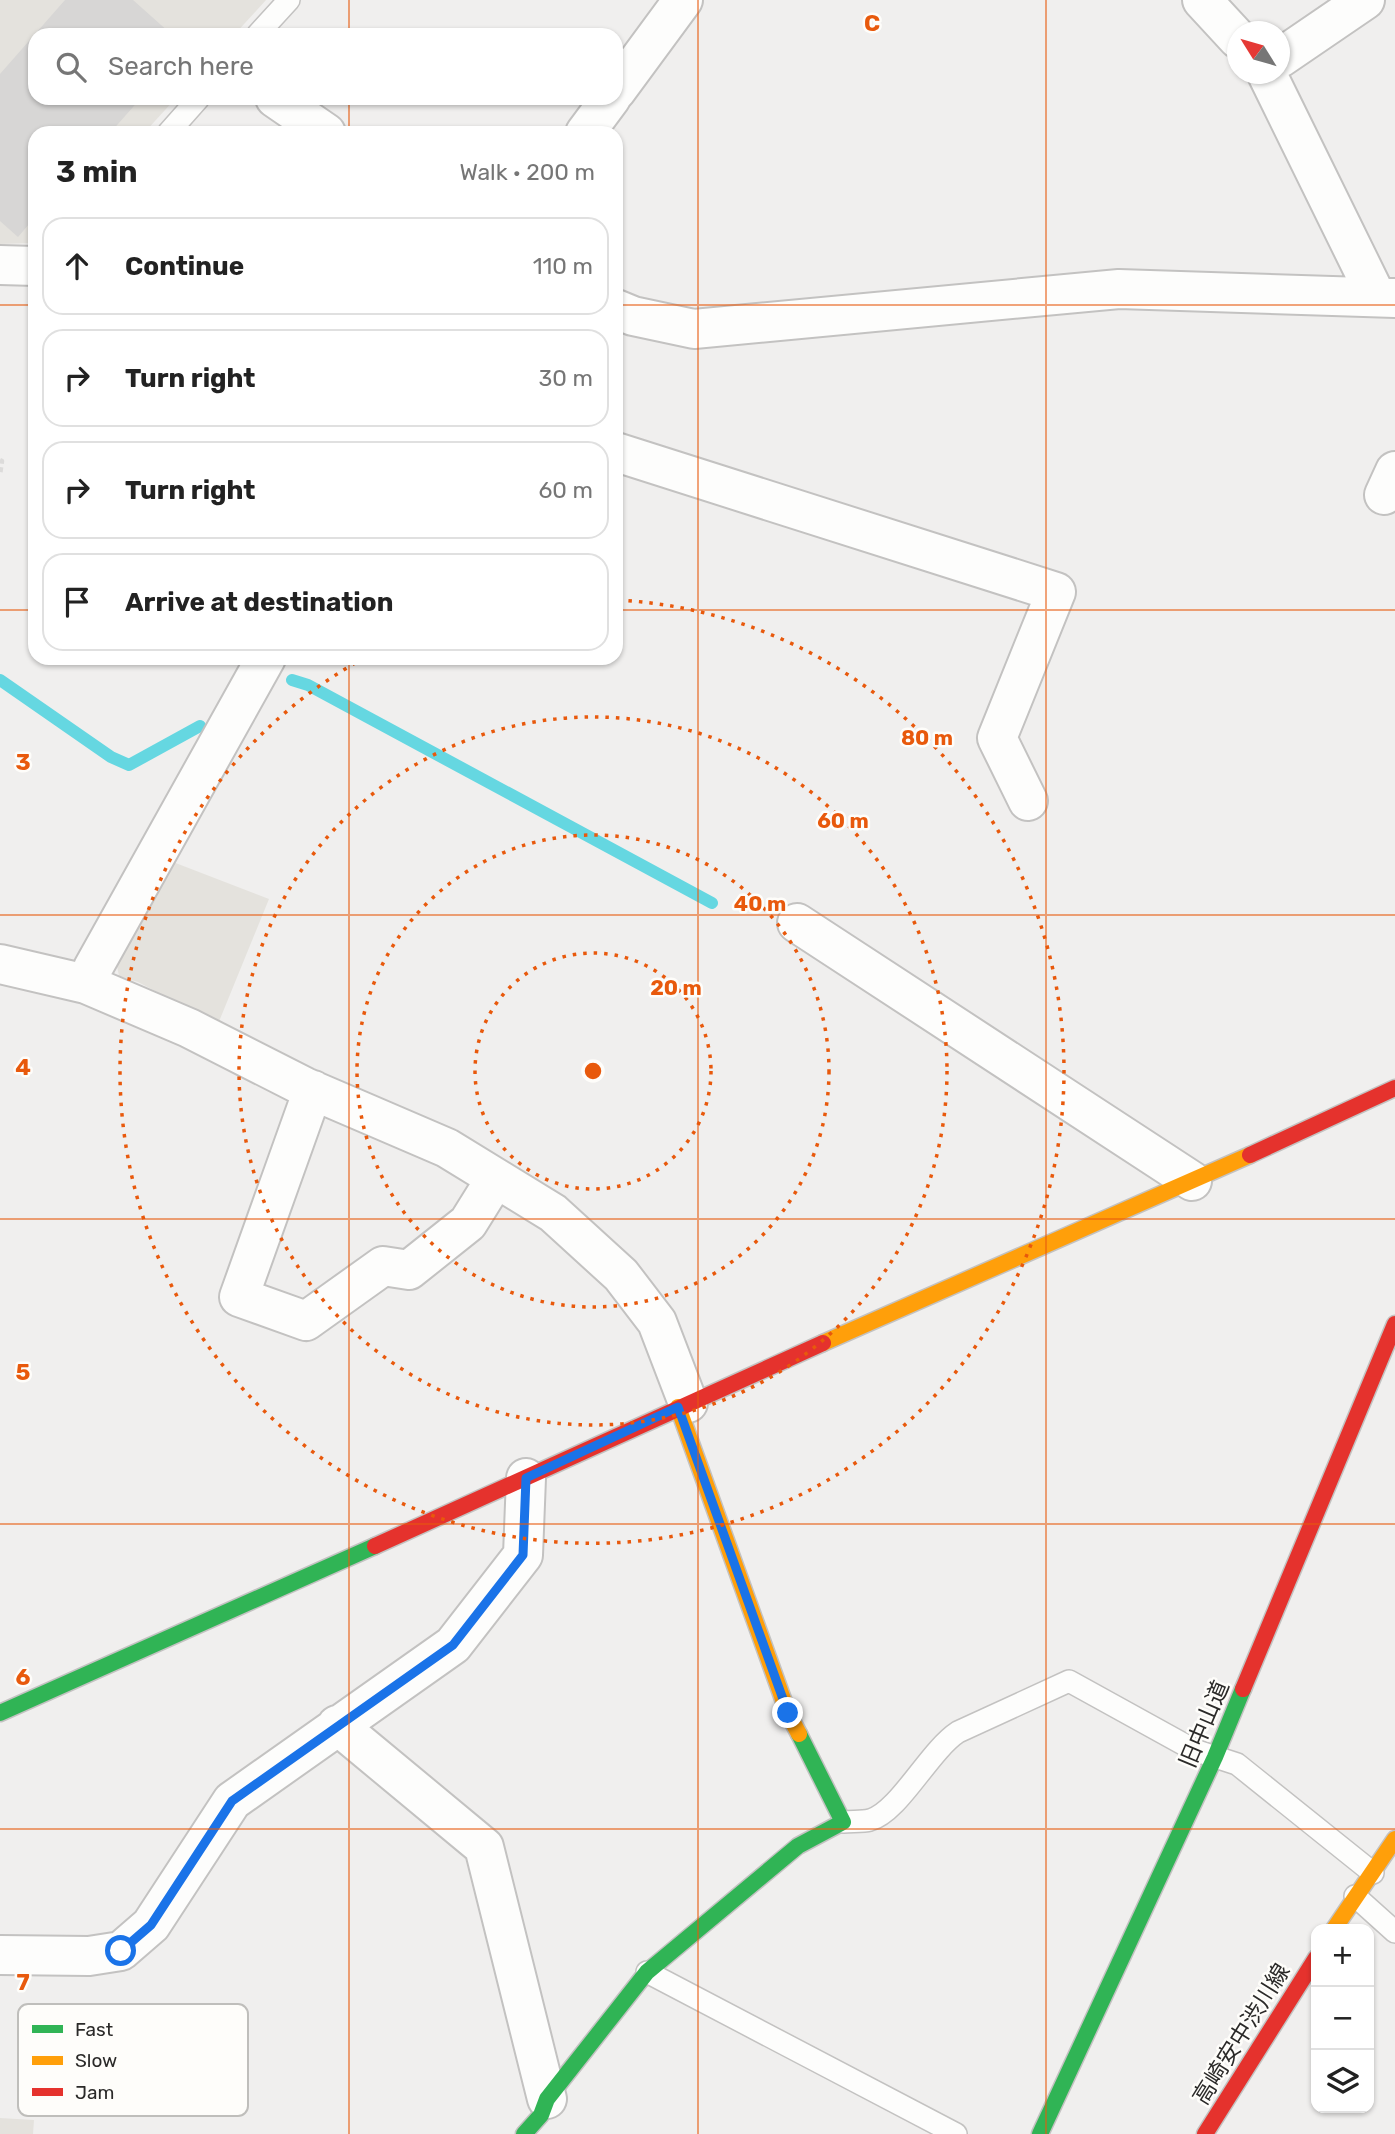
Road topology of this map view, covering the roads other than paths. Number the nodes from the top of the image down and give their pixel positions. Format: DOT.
graph roads {
  1 [pos="289,0"];
  2 [pos="683,0"];
  3 [pos="1202,0"];
  4 [pos="1365,0"];
  5 [pos="263,28"];
  6 [pos="1227,28"];
  7 [pos="1290,51"];
  8 [pos="623,81"];
  9 [pos="1272,84"];
  10 [pos="193,105"];
  11 [pos="285,105"];
  12 [pos="606,105"];
  13 [pos="174,126"];
  14 [pos="316,126"];
  15 [pos="590,126"];
  16 [pos="0,265"];
  17 [pos="28,266"];
  18 [pos="1385,297"];
  19 [pos="623,312"];
  20 [pos="623,454"];
  21 [pos="261,665"];
  22 [pos="1028,801"];
  23 [pos="797,923"];
  24 [pos="0,964"];
  25 [pos="86,985"];
  26 [pos="1395,1088"];
  27 [pos="313,1090"];
  28 [pos="496,1178"];
  29 [pos="1192,1181"];
  30 [pos="1395,1325"];
  31 [pos="683,1405"];
  32 [pos="526,1478"];
  33 [pos="0,1713"];
  34 [pos="337,1725"];
  35 [pos="1215,1757"];
  36 [pos="843,1822"];
  37 [pos="1395,1839"];
  38 [pos="1373,1873"];
  39 [pos="1355,1896"];
  40 [pos="1337,1924"];
  41 [pos="1395,1932"];
  42 [pos="0,1955"];
  43 [pos="1311,1966"];
  44 [pos="647,1972"];
  45 [pos="547,2099"];
  46 [pos="524,2134"];
  47 [pos="956,2134"];
  48 [pos="1040,2134"];
  49 [pos="1205,2134"];
  1 -- 5 [label="lane"];
  2 -- 8 [label="street"];
  3 -- 6 [label="street"];
  4 -- 7 [label="street"];
  9 -- 18 [label="street"];
  10 -- 13 [label="lane"];
  11 -- 14 [label="street"];
  12 -- 15 [label="street"];
  16 -- 17 [label="street"];
  18 -- 19 [label="street"];
  20 -- 22 [label="street"];
  21 -- 25 [label="street"];
  23 -- 29 [label="street"];
  24 -- 25 [label="street"];
  25 -- 27 [label="street"];
  26 -- 29 [label="street"];
  27 -- 28 [label="street"];
  27 -- 28 [label="street"];
  28 -- 31 [label="street"];
  29 -- 31 [label="street"];
  30 -- 35 [label="street, 旧中山道"];
  31 -- 32 [label="street"];
  31 -- 36 [label="street"];
  32 -- 33 [label="street"];
  32 -- 34 [label="street"];
  34 -- 42 [label="street"];
  34 -- 45 [label="street"];
  35 -- 36 [label="lane"];
  35 -- 38 [label="lane"];
  35 -- 48 [label="street, 旧中山道"];
  36 -- 44 [label="street"];
  37 -- 38 [label="street"];
  38 -- 39 [label="street"];
  39 -- 40 [label="street"];
  39 -- 41 [label="lane"];
  43 -- 49 [label="street, 高崎安中渋川線"];
  44 -- 45 [label="street"];
  44 -- 47 [label="lane"];
  45 -- 46 [label="street"];
}
